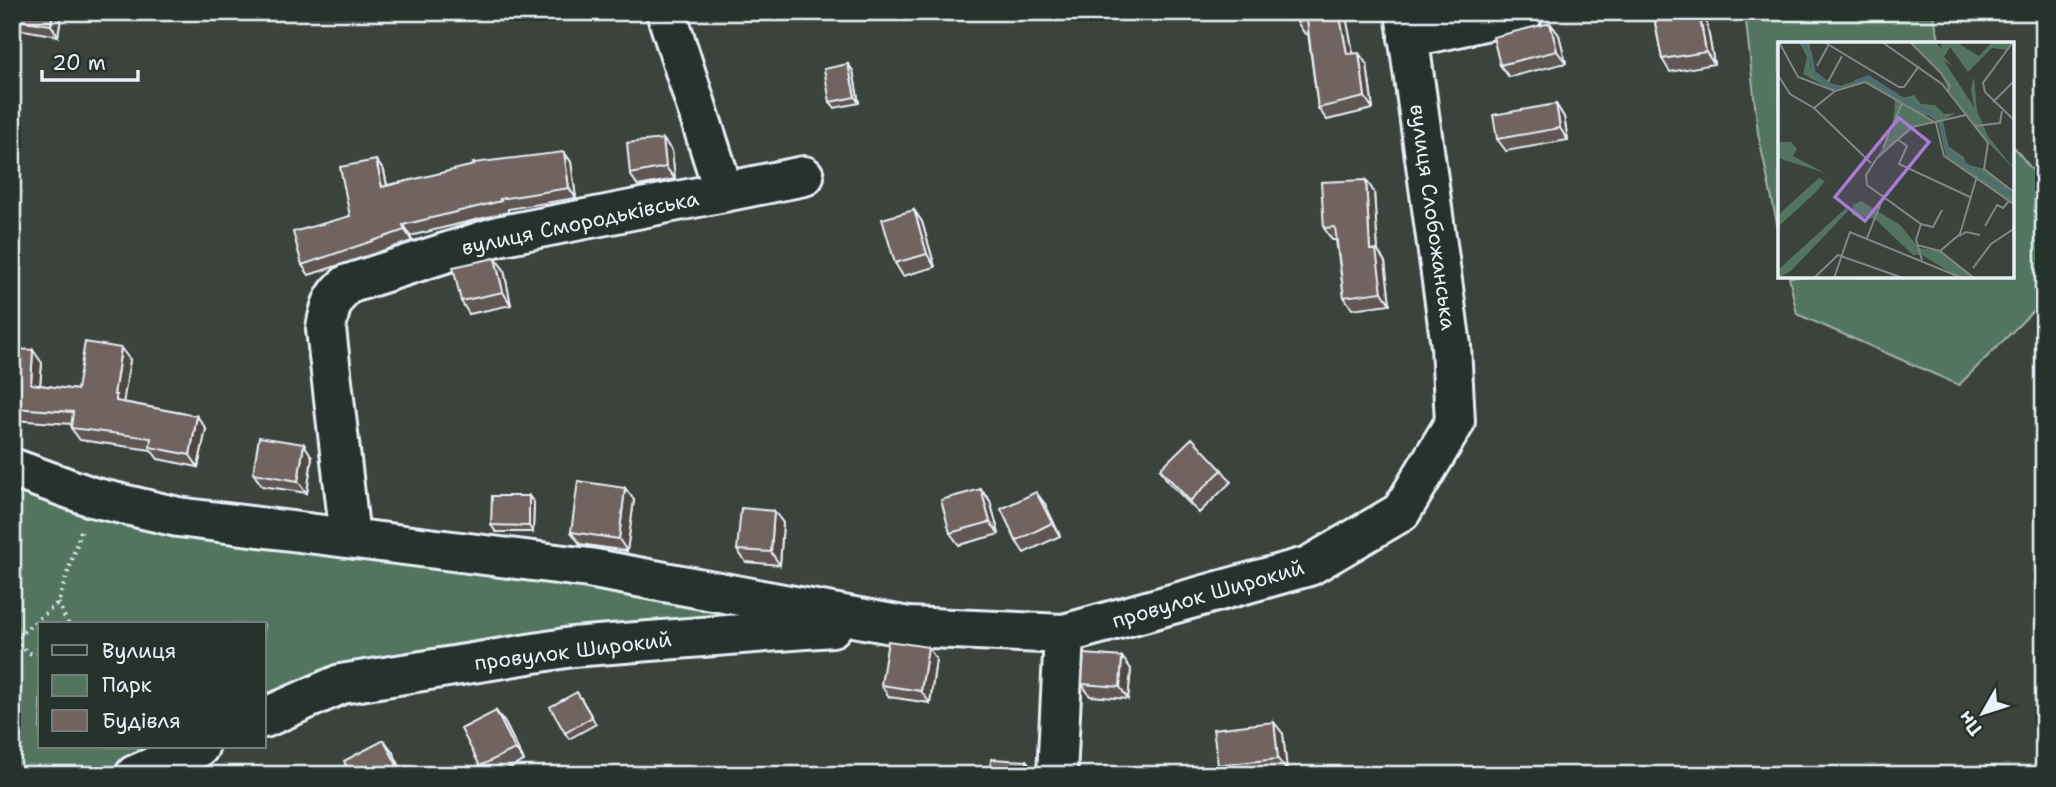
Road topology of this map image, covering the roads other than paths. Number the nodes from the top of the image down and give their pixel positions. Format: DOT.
graph roads {
  1 [pos="666,12"];
  2 [pos="1524,12"];
  3 [pos="1406,25"];
  4 [pos="804,176"];
  5 [pos="724,192"];
  6 [pos="1455,422"];
  7 [pos="12,468"];
  8 [pos="350,538"];
  9 [pos="890,624"];
  10 [pos="1064,634"];
  11 [pos="266,717"];
  12 [pos="197,748"];
  13 [pos="135,775"];
  14 [pos="1057,775"];
  1 -- 5 [label="street, вулиця Смородьківська"];
  2 -- 3 [label="street"];
  3 -- 6 [label="street, вулиця Слобожанська"];
  4 -- 5 [label="street"];
  5 -- 8 [label="street, вулиця Смородьківська"];
  6 -- 10 [label="street, провулок Широкий"];
  7 -- 8 [label="street"];
  8 -- 9 [label="street"];
  9 -- 10 [label="street, провулок Широкий"];
  9 -- 11 [label="street, провулок Широкий"];
  10 -- 14 [label="street"];
  12 -- 13 [label="street"];
}
